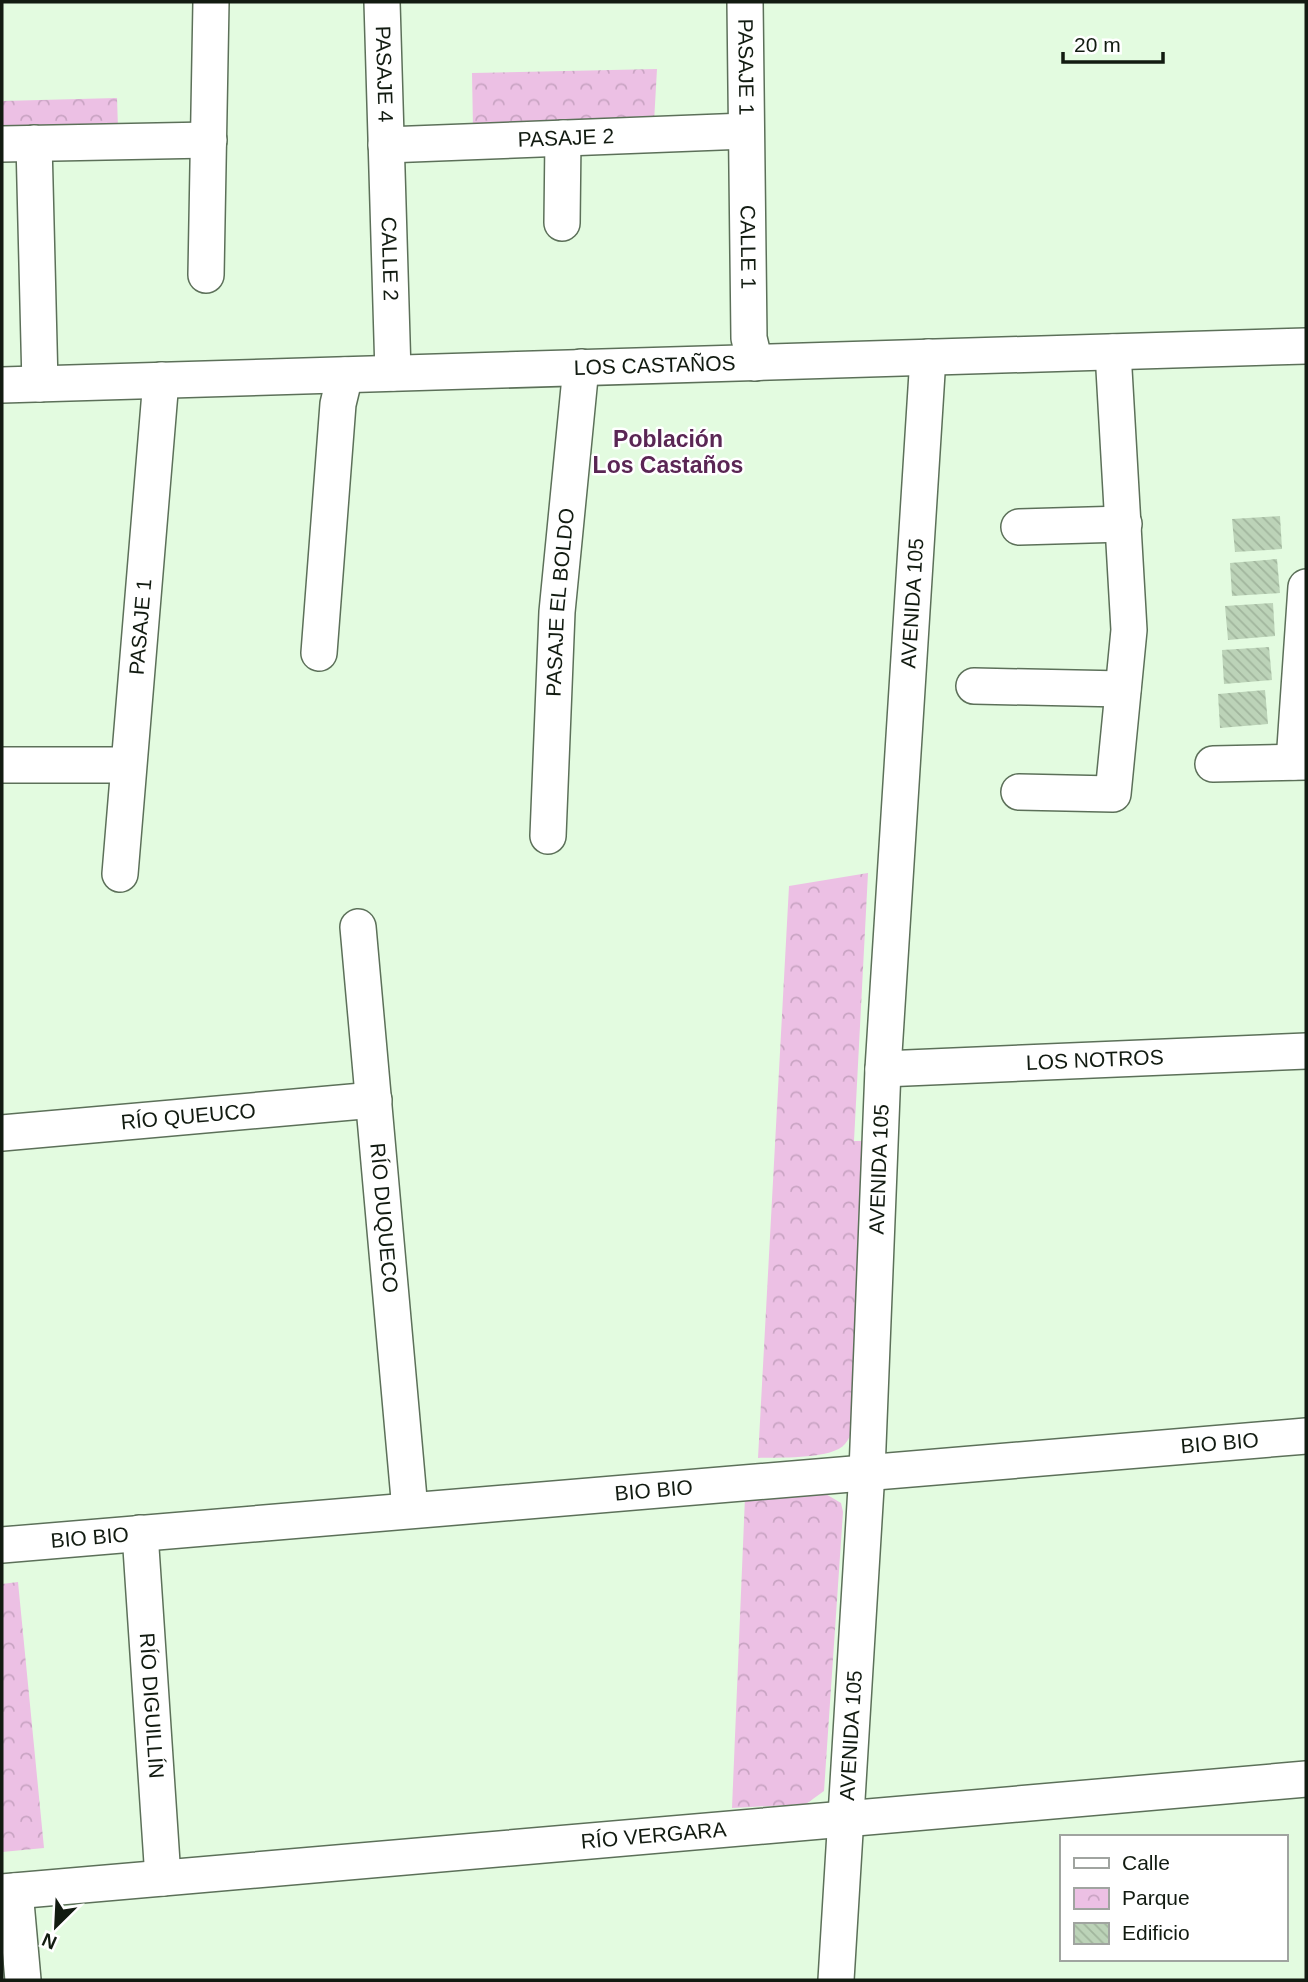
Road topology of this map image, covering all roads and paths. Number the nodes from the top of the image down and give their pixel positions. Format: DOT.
graph roads {
  1 [pos="212,2"];
  2 [pos="382,2"];
  3 [pos="745,2"];
  4 [pos="746,131"];
  5 [pos="563,138"];
  6 [pos="209,139"];
  7 [pos="18,144"];
  8 [pos="386,145"];
  9 [pos="562,223"];
  10 [pos="206,275"];
  11 [pos="1306,346"];
  12 [pos="1113,352"];
  13 [pos="928,357"];
  14 [pos="755,363"];
  15 [pos="581,367"];
  16 [pos="393,373"];
  17 [pos="345,375"];
  18 [pos="162,380"];
  19 [pos="40,384"];
  20 [pos="2,385"];
  21 [pos="1124,524"];
  22 [pos="1019,527"];
  23 [pos="1306,587"];
  24 [pos="319,653"];
  25 [pos="974,686"];
  26 [pos="1123,689"];
  27 [pos="1300,762"];
  28 [pos="1213,764"];
  29 [pos="2,765"];
  30 [pos="128,765"];
  31 [pos="1019,792"];
  32 [pos="548,836"];
  33 [pos="120,874"];
  34 [pos="358,927"];
  35 [pos="1306,1051"];
  36 [pos="883,1069"];
  37 [pos="374,1100"];
  38 [pos="2,1133"];
  39 [pos="1306,1436"];
  40 [pos="867,1471"];
  41 [pos="410,1510"];
  42 [pos="140,1533"];
  43 [pos="2,1545"];
  44 [pos="1306,1779"];
  45 [pos="846,1818"];
  46 [pos="163,1878"];
  47 [pos="8,1891"];
  48 [pos="23,1980"];
  49 [pos="836,1980"];
  1 -- 6 [label="street"];
  2 -- 8 [label="street, PASAJE 4"];
  3 -- 4 [label="street, PASAJE 1"];
  4 -- 5 [label="street, PASAJE 2"];
  4 -- 14 [label="street, CALLE 1"];
  5 -- 8 [label="street, PASAJE 2"];
  5 -- 9 [label="street"];
  6 -- 7 [label="street"];
  6 -- 10 [label="street"];
  7 -- 19 [label="street"];
  8 -- 16 [label="street, CALLE 2"];
  11 -- 12 [label="street, LOS CASTAÑOS"];
  12 -- 13 [label="street, LOS CASTAÑOS"];
  12 -- 21 [label="street"];
  13 -- 14 [label="street, LOS CASTAÑOS"];
  13 -- 36 [label="street, AVENIDA 105"];
  14 -- 15 [label="street, LOS CASTAÑOS"];
  15 -- 16 [label="street, LOS CASTAÑOS"];
  15 -- 32 [label="street, PASAJE EL BOLDO"];
  16 -- 17 [label="street, LOS CASTAÑOS"];
  17 -- 18 [label="street, LOS CASTAÑOS"];
  17 -- 24 [label="street"];
  18 -- 19 [label="street, LOS CASTAÑOS"];
  18 -- 30 [label="street, PASAJE 1"];
  19 -- 20 [label="street, LOS CASTAÑOS"];
  21 -- 22 [label="street"];
  21 -- 26 [label="street"];
  23 -- 27 [label="street"];
  25 -- 26 [label="street"];
  26 -- 31 [label="street"];
  27 -- 28 [label="street"];
  29 -- 30 [label="street"];
  30 -- 33 [label="street, PASAJE 1"];
  34 -- 37 [label="street, RÍO DUQUECO"];
  35 -- 36 [label="street, LOS NOTROS"];
  36 -- 40 [label="street, AVENIDA 105"];
  37 -- 38 [label="street, RÍO QUEUCO"];
  37 -- 41 [label="street, RÍO DUQUECO"];
  39 -- 40 [label="street, BIO BIO"];
  40 -- 41 [label="street, BIO BIO"];
  40 -- 45 [label="street, AVENIDA 105"];
  41 -- 42 [label="street, BIO BIO"];
  42 -- 43 [label="street, BIO BIO"];
  42 -- 46 [label="street, RÍO DIGUILLÍN"];
  44 -- 45 [label="street, RÍO VERGARA"];
  45 -- 46 [label="street, RÍO VERGARA"];
  45 -- 49 [label="street, AVENIDA 105"];
  46 -- 47 [label="street, RÍO VERGARA"];
  47 -- 48 [label="street"];
}
